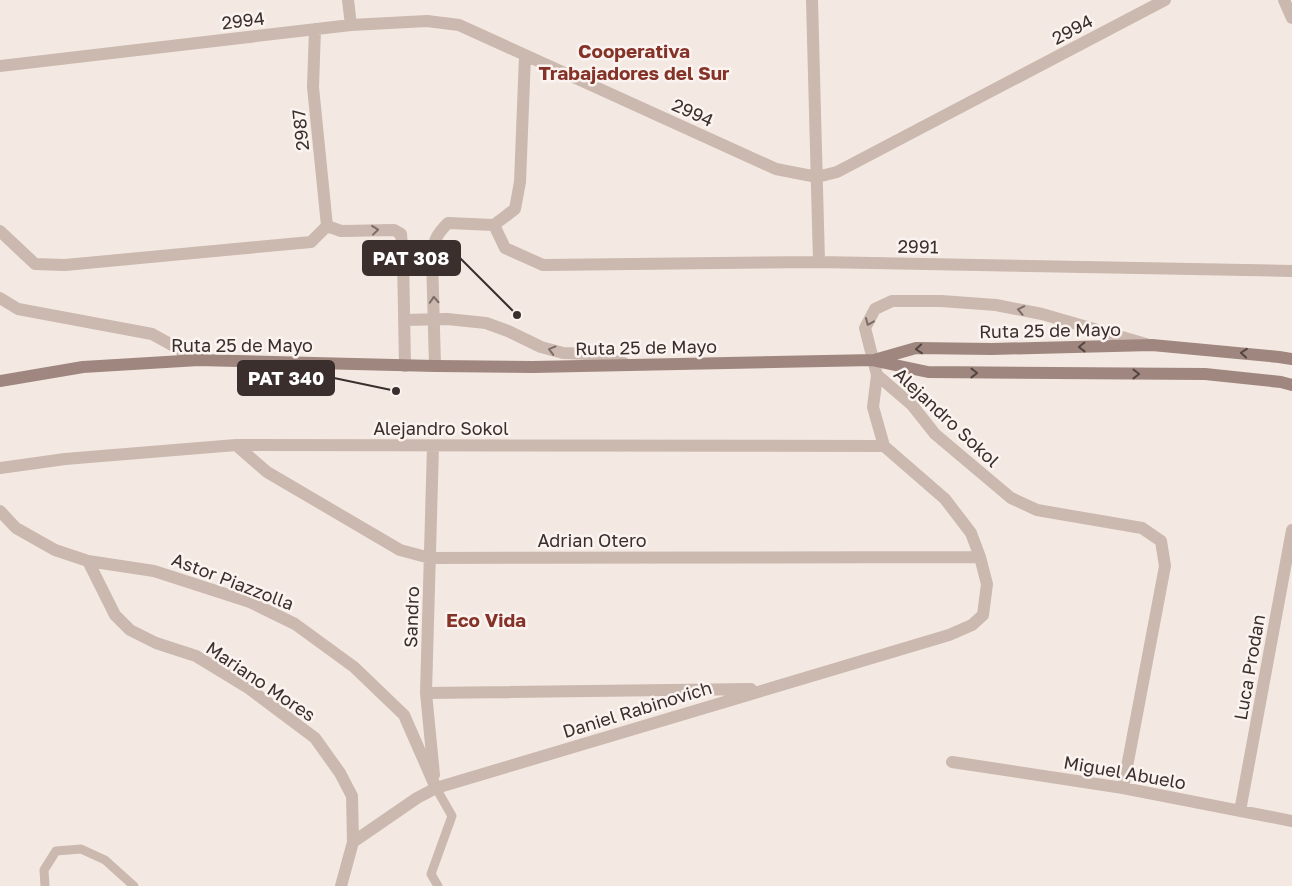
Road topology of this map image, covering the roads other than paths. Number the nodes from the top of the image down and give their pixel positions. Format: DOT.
graph roads {
  1 [pos="348,0"];
  2 [pos="812,0"];
  3 [pos="1166,0"];
  4 [pos="1287,3"];
  5 [pos="1292,18"];
  6 [pos="351,25"];
  7 [pos="315,29"];
  8 [pos="525,56"];
  9 [pos="0,66"];
  10 [pos="818,177"];
  11 [pos="494,225"];
  12 [pos="327,226"];
  13 [pos="0,231"];
  14 [pos="819,262"];
  15 [pos="1292,271"];
  16 [pos="0,298"];
  17 [pos="434,319"];
  18 [pos="404,320"];
  19 [pos="1152,345"];
  20 [pos="199,360"];
  21 [pos="874,360"];
  22 [pos="1292,360"];
  23 [pos="634,365"];
  24 [pos="405,366"];
  25 [pos="435,366"];
  26 [pos="877,375"];
  27 [pos="0,381"];
  28 [pos="1292,385"];
  29 [pos="236,445"];
  30 [pos="433,446"];
  31 [pos="884,446"];
  32 [pos="0,468"];
  33 [pos="0,511"];
  34 [pos="1292,530"];
  35 [pos="980,557"];
  36 [pos="430,558"];
  37 [pos="88,561"];
  38 [pos="766,688"];
  39 [pos="426,693"];
  40 [pos="952,762"];
  41 [pos="436,788"];
  42 [pos="1123,788"];
  43 [pos="1240,811"];
  44 [pos="1292,821"];
  45 [pos="353,842"];
  46 [pos="45,886"];
  47 [pos="134,886"];
  48 [pos="341,886"];
  49 [pos="438,886"];
  1 -- 6 [label="street"];
  2 -- 10 [label="street"];
  3 -- 10 [label="street, 2994"];
  4 -- 5 [label="street"];
  6 -- 7 [label="street, 2994"];
  6 -- 8 [label="street, 2994"];
  7 -- 9 [label="street, 2994"];
  7 -- 12 [label="street, 2987"];
  8 -- 10 [label="street, 2994"];
  8 -- 11 [label="street"];
  10 -- 14 [label="street"];
  11 -- 14 [label="street, 2991"];
  17 -- 11 [label="street, one-way"];
  12 -- 13 [label="street"];
  12 -- 18 [label="street, one-way"];
  14 -- 15 [label="street, 2991"];
  16 -- 20 [label="street"];
  17 -- 18 [label="street"];
  23 -- 17 [label="street, one-way"];
  17 -- 25 [label="street"];
  18 -- 24 [label="street"];
  19 -- 21 [label="main road, Ruta 25 de Mayo, one-way"];
  19 -- 21 [label="street, one-way"];
  22 -- 19 [label="main road, Ruta 25 de Mayo, one-way"];
  20 -- 24 [label="main road, Ruta 25 de Mayo"];
  20 -- 27 [label="main road, Ruta 25 de Mayo"];
  21 -- 23 [label="main road, Ruta 25 de Mayo"];
  21 -- 26 [label="street"];
  21 -- 28 [label="main road, one-way"];
  23 -- 25 [label="main road, Ruta 25 de Mayo"];
  24 -- 25 [label="main road, Ruta 25 de Mayo"];
  26 -- 31 [label="street"];
  26 -- 42 [label="street, Alejandro Sokol"];
  29 -- 30 [label="street, Alejandro Sokol"];
  29 -- 32 [label="street, Alejandro Sokol"];
  29 -- 36 [label="street, Adrian Otero"];
  30 -- 31 [label="street, Alejandro Sokol"];
  30 -- 36 [label="street, Sandro"];
  31 -- 35 [label="street"];
  33 -- 37 [label="street, Astor Piazzolla"];
  34 -- 43 [label="street, Luca Prodan"];
  35 -- 36 [label="street, Adrian Otero"];
  35 -- 38 [label="street, Daniel Rabinovich"];
  36 -- 39 [label="street, Sandro"];
  37 -- 41 [label="street, Astor Piazzolla"];
  37 -- 45 [label="street, Mariano Mores"];
  38 -- 39 [label="street"];
  38 -- 41 [label="street, Daniel Rabinovich"];
  39 -- 41 [label="street, Sandro"];
  40 -- 42 [label="street, Miguel Abuelo"];
  41 -- 45 [label="street, Daniel Rabinovich"];
  41 -- 49 [label="lane"];
  42 -- 43 [label="street, Miguel Abuelo"];
  43 -- 44 [label="street, Miguel Abuelo"];
  45 -- 48 [label="street"];
  46 -- 47 [label="lane"];
}
